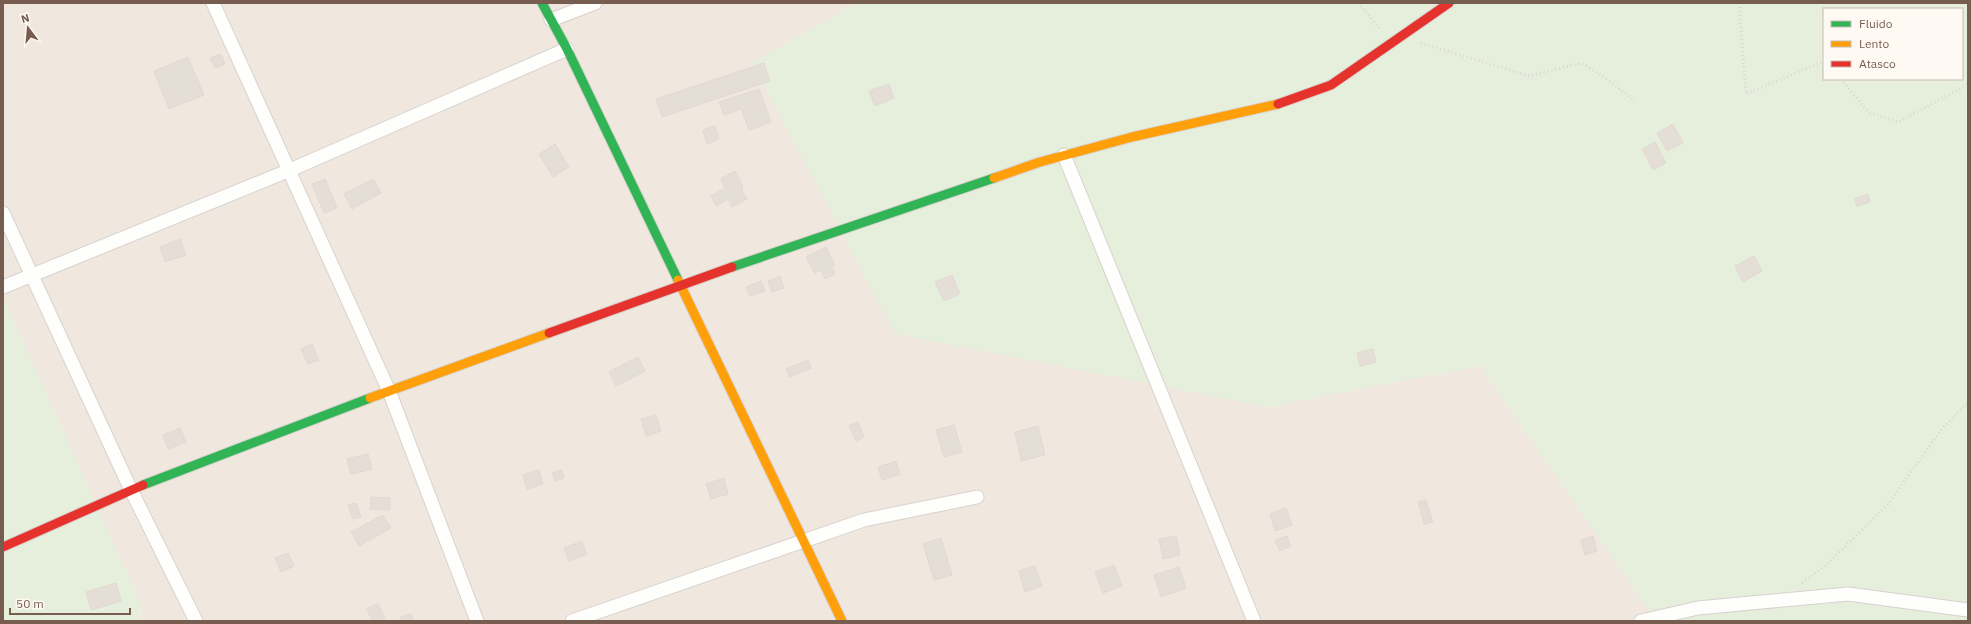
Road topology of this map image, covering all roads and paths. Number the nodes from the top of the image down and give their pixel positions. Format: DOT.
graph roads {
  1 [pos="213,3"];
  2 [pos="542,3"];
  3 [pos="595,3"];
  4 [pos="1358,3"];
  5 [pos="1449,3"];
  6 [pos="1739,3"];
  7 [pos="550,20"];
  8 [pos="1391,42"];
  9 [pos="1417,43"];
  10 [pos="567,48"];
  11 [pos="1823,61"];
  12 [pos="1841,80"];
  13 [pos="1968,84"];
  14 [pos="1635,101"];
  15 [pos="1064,155"];
  16 [pos="290,170"];
  17 [pos="3,212"];
  18 [pos="33,276"];
  19 [pos="681,285"];
  20 [pos="3,287"];
  21 [pos="389,391"];
  22 [pos="1968,402"];
  23 [pos="131,490"];
  24 [pos="977,497"];
  25 [pos="804,541"];
  26 [pos="3,547"];
  27 [pos="1779,600"];
  28 [pos="1968,610"];
  29 [pos="196,621"];
  30 [pos="477,621"];
  31 [pos="572,621"];
  32 [pos="842,621"];
  33 [pos="1254,621"];
  34 [pos="1641,621"];
  1 -- 16 [label="street"];
  2 -- 7 [label="main road"];
  3 -- 7 [label="street"];
  4 -- 8 [label="path"];
  5 -- 8 [label="main road"];
  6 -- 11 [label="path"];
  7 -- 10 [label="main road"];
  8 -- 15 [label="main road"];
  9 -- 14 [label="path"];
  10 -- 16 [label="street"];
  10 -- 19 [label="main road"];
  12 -- 13 [label="path"];
  15 -- 19 [label="main road"];
  15 -- 33 [label="street"];
  16 -- 18 [label="street"];
  16 -- 21 [label="street"];
  17 -- 18 [label="street"];
  18 -- 20 [label="street"];
  18 -- 23 [label="street"];
  19 -- 21 [label="main road"];
  19 -- 25 [label="main road"];
  21 -- 23 [label="main road"];
  21 -- 30 [label="street"];
  22 -- 27 [label="path"];
  23 -- 26 [label="main road"];
  23 -- 29 [label="street"];
  24 -- 25 [label="street"];
  25 -- 31 [label="street"];
  25 -- 32 [label="main road"];
  27 -- 28 [label="street"];
  27 -- 34 [label="street"];
}
